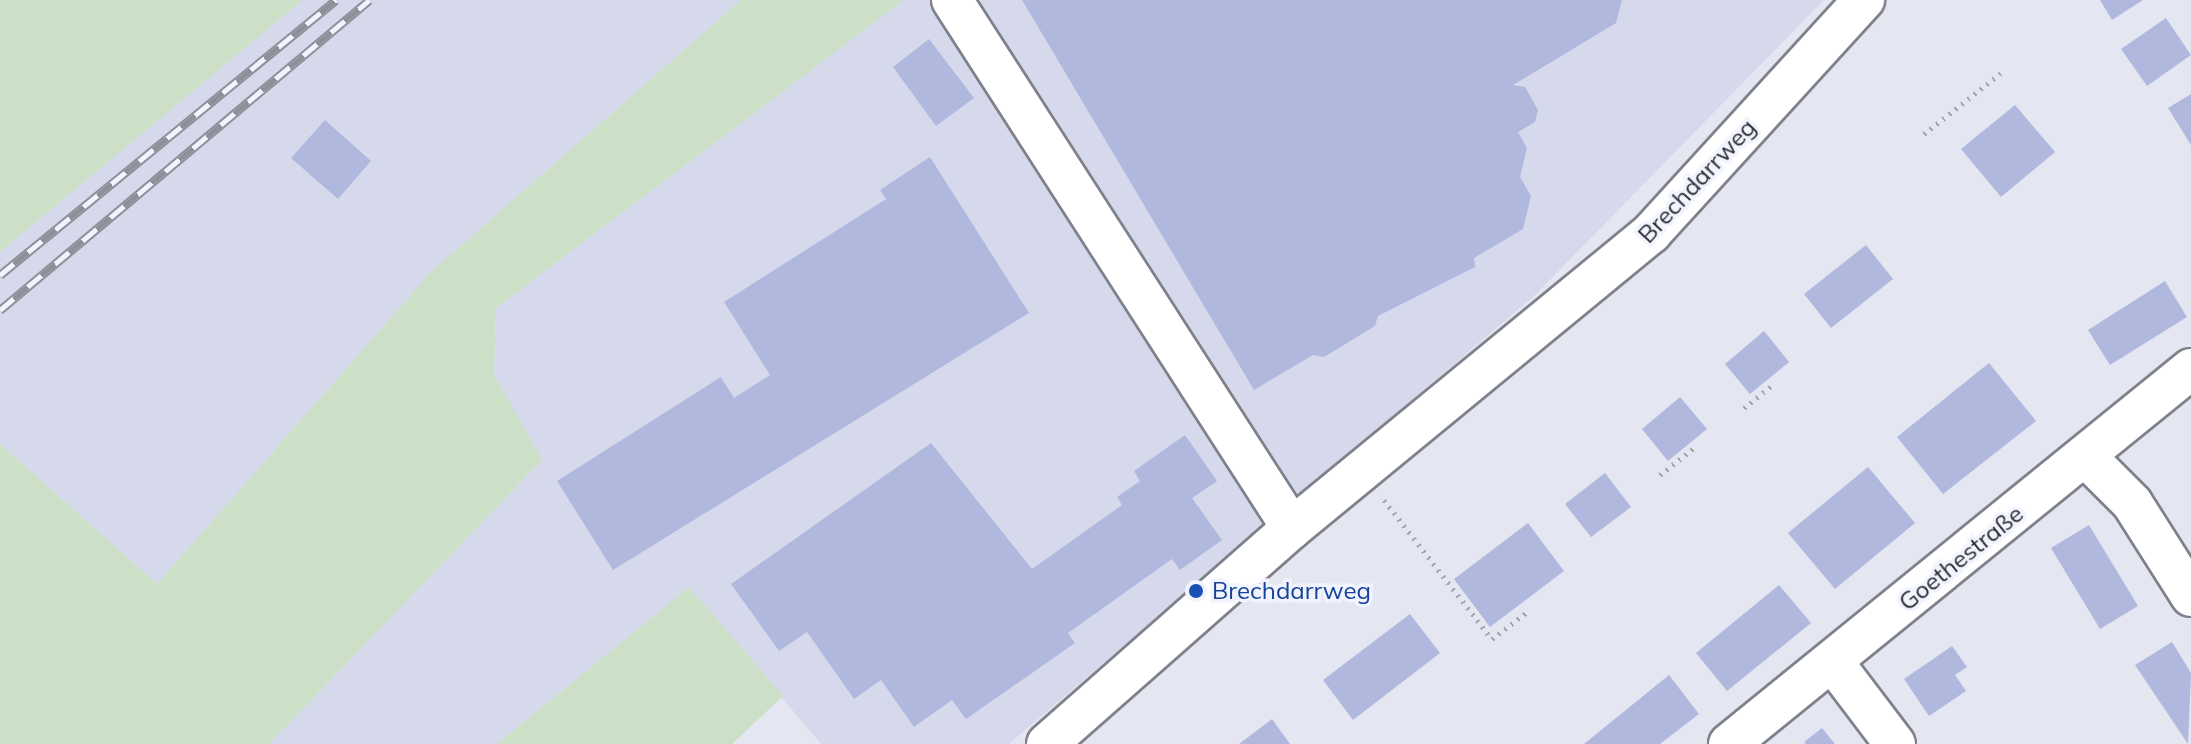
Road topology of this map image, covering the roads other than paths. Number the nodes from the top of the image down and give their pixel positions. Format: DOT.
graph roads {
  1 [pos="952,0"];
  2 [pos="1864,0"];
  3 [pos="2191,369"];
  4 [pos="2086,457"];
  5 [pos="1292,528"];
  6 [pos="2191,596"];
  7 [pos="1832,661"];
  8 [pos="1047,744"];
  9 [pos="1729,744"];
  10 [pos="1895,744"];
  1 -- 5 [label="street"];
  2 -- 5 [label="street, Brechdarrweg"];
  3 -- 4 [label="street, Goethestraße"];
  4 -- 6 [label="street"];
  4 -- 7 [label="street, Goethestraße"];
  5 -- 8 [label="street, Brechdarrweg"];
  7 -- 9 [label="street, Goethestraße"];
  7 -- 10 [label="street"];
}
